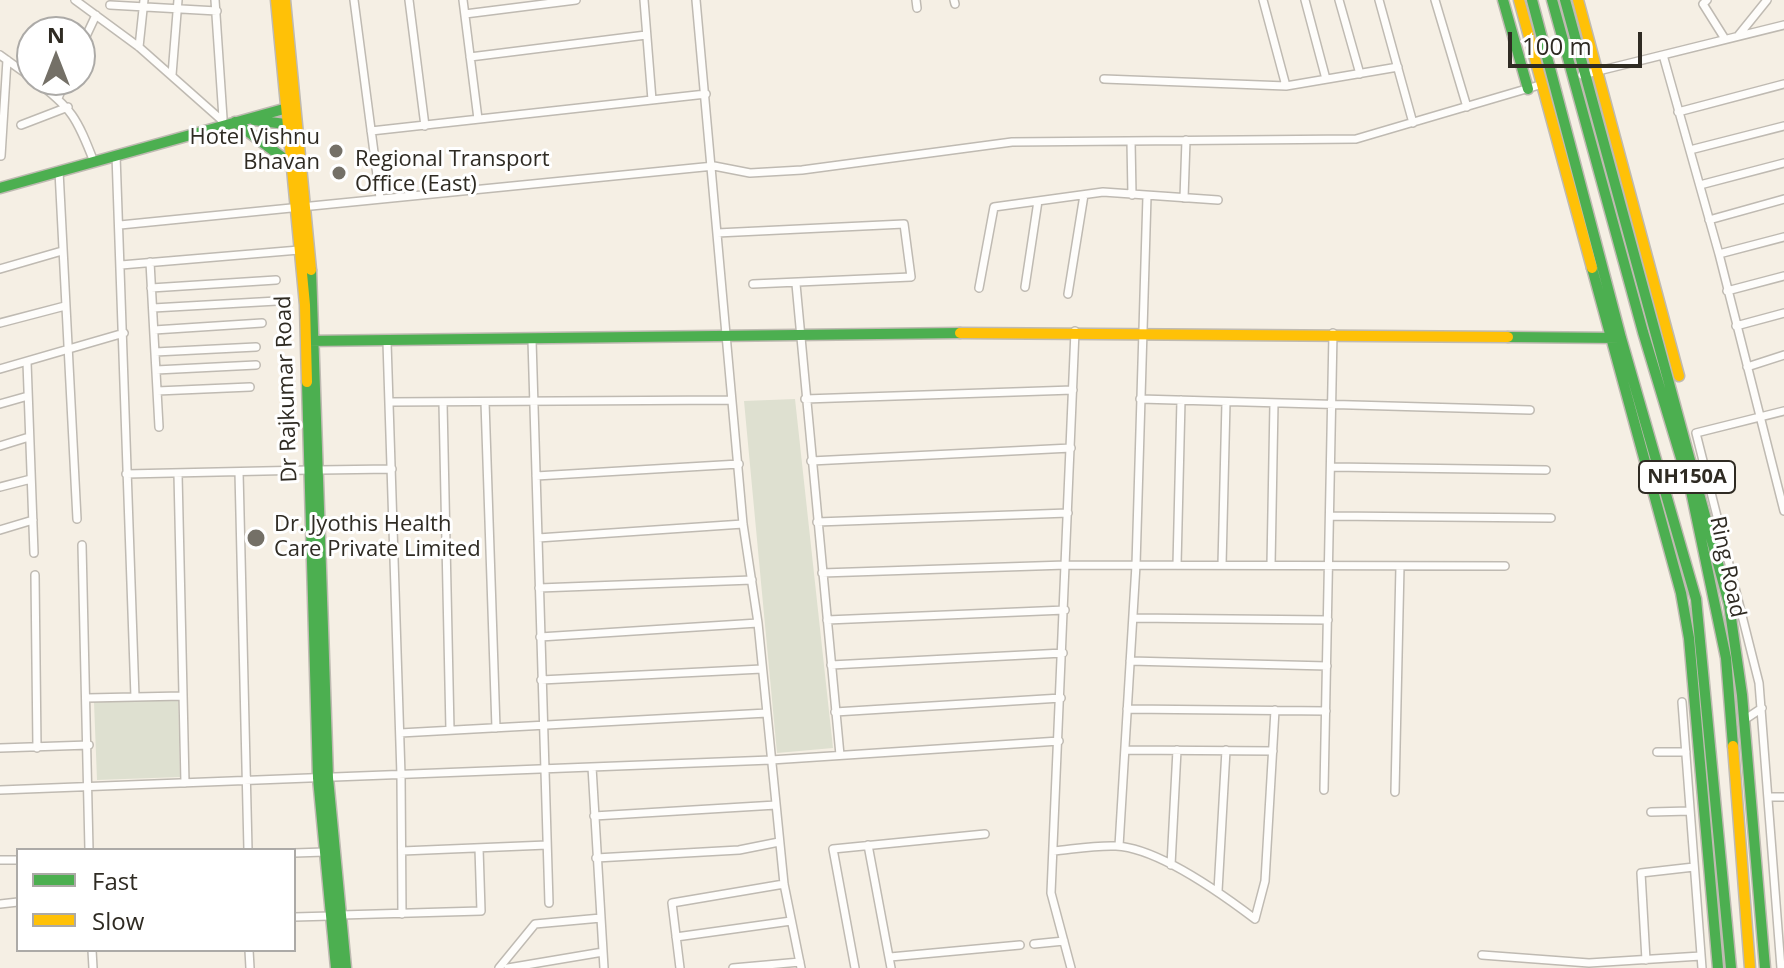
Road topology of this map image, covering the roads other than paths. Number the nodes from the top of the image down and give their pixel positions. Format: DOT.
graph roads {
  1 [pos="75,0"];
  2 [pos="90,0"];
  3 [pos="178,0"];
  4 [pos="215,0"];
  5 [pos="276,0"];
  6 [pos="285,0"];
  7 [pos="354,0"];
  8 [pos="409,0"];
  9 [pos="463,0"];
  10 [pos="576,0"];
  11 [pos="644,0"];
  12 [pos="696,0"];
  13 [pos="1263,0"];
  14 [pos="1305,0"];
  15 [pos="1339,0"];
  16 [pos="1379,0"];
  17 [pos="1435,0"];
  18 [pos="1503,0"];
  19 [pos="1519,0"];
  20 [pos="1532,0"];
  21 [pos="1552,0"];
  22 [pos="1565,0"];
  23 [pos="1578,0"];
  24 [pos="1707,0"];
  25 [pos="1767,0"];
  26 [pos="143,4"];
  27 [pos="110,5"];
  28 [pos="178,10"];
  29 [pos="217,11"];
  30 [pos="92,13"];
  31 [pos="465,14"];
  32 [pos="91,16"];
  33 [pos="1784,25"];
  34 [pos="646,35"];
  35 [pos="1738,36"];
  36 [pos="1725,39"];
  37 [pos="139,47"];
  38 [pos="1663,55"];
  39 [pos="470,57"];
  40 [pos="4,58"];
  41 [pos="1398,67"];
  42 [pos="1591,73"];
  43 [pos="1360,74"];
  44 [pos="172,75"];
  45 [pos="1572,77"];
  46 [pos="1104,79"];
  47 [pos="1326,79"];
  48 [pos="1553,80"];
  49 [pos="1541,84"];
  50 [pos="1784,84"];
  51 [pos="1286,86"];
  52 [pos="1528,89"];
  53 [pos="706,94"];
  54 [pos="55,96"];
  55 [pos="58,98"];
  56 [pos="652,100"];
  57 [pos="68,107"];
  58 [pos="290,107"];
  59 [pos="1467,107"];
  60 [pos="1678,112"];
  61 [pos="252,119"];
  62 [pos="478,119"];
  63 [pos="228,121"];
  64 [pos="1413,123"];
  65 [pos="21,125"];
  66 [pos="292,125"];
  67 [pos="425,126"];
  68 [pos="1784,126"];
  69 [pos="371,131"];
  70 [pos="1186,140"];
  71 [pos="1131,141"];
  72 [pos="1690,150"];
  73 [pos="116,155"];
  74 [pos="1,156"];
  75 [pos="94,162"];
  76 [pos="1784,163"];
  77 [pos="296,166"];
  78 [pos="714,166"];
  79 [pos="59,171"];
  80 [pos="1700,185"];
  81 [pos="0,188"];
  82 [pos="1084,195"];
  83 [pos="1132,195"];
  84 [pos="1147,196"];
  85 [pos="380,198"];
  86 [pos="1184,198"];
  87 [pos="1784,199"];
  88 [pos="1218,200"];
  89 [pos="1038,201"];
  90 [pos="300,206"];
  91 [pos="1709,220"];
  92 [pos="120,225"];
  93 [pos="717,233"];
  94 [pos="1784,237"];
  95 [pos="299,250"];
  96 [pos="62,251"];
  97 [pos="1719,254"];
  98 [pos="150,262"];
  99 [pos="121,265"];
  100 [pos="0,269"];
  101 [pos="1784,276"];
  102 [pos="276,280"];
  103 [pos="753,284"];
  104 [pos="796,284"];
  105 [pos="1025,287"];
  106 [pos="151,288"];
  107 [pos="979,288"];
  108 [pos="1727,291"];
  109 [pos="1068,294"];
  110 [pos="277,301"];
  111 [pos="65,306"];
  112 [pos="153,308"];
  113 [pos="1784,313"];
  114 [pos="0,323"];
  115 [pos="262,323"];
  116 [pos="1736,326"];
  117 [pos="154,330"];
  118 [pos="1075,331"];
  119 [pos="1141,331"];
  120 [pos="1334,332"];
  121 [pos="124,333"];
  122 [pos="802,336"];
  123 [pos="725,338"];
  124 [pos="1615,338"];
  125 [pos="532,340"];
  126 [pos="311,341"];
  127 [pos="387,342"];
  128 [pos="256,347"];
  129 [pos="66,350"];
  130 [pos="155,352"];
  131 [pos="1784,355"];
  132 [pos="27,362"];
  133 [pos="256,365"];
  134 [pos="1747,367"];
  135 [pos="0,369"];
  136 [pos="156,370"];
  137 [pos="1679,376"];
  138 [pos="250,387"];
  139 [pos="1073,390"];
  140 [pos="157,391"];
  141 [pos="28,396"];
  142 [pos="805,399"];
  143 [pos="1140,399"];
  144 [pos="731,400"];
  145 [pos="1181,400"];
  146 [pos="390,402"];
  147 [pos="485,402"];
  148 [pos="534,402"];
  149 [pos="1226,402"];
  150 [pos="443,403"];
  151 [pos="1274,403"];
  152 [pos="0,404"];
  153 [pos="1332,405"];
  154 [pos="1530,410"];
  155 [pos="1784,411"];
  156 [pos="1760,417"];
  157 [pos="159,427"];
  158 [pos="29,437"];
  159 [pos="0,446"];
  160 [pos="1071,448"];
  161 [pos="811,461"];
  162 [pos="739,464"];
  163 [pos="1331,467"];
  164 [pos="392,469"];
  165 [pos="314,470"];
  166 [pos="1546,470"];
  167 [pos="239,472"];
  168 [pos="1780,472"];
  169 [pos="126,474"];
  170 [pos="178,474"];
  171 [pos="536,476"];
  172 [pos="31,479"];
  173 [pos="0,487"];
  174 [pos="1784,511"];
  175 [pos="1068,513"];
  176 [pos="1330,516"];
  177 [pos="1551,518"];
  178 [pos="77,519"];
  179 [pos="33,520"];
  180 [pos="817,522"];
  181 [pos="743,524"];
  182 [pos="0,530"];
  183 [pos="538,538"];
  184 [pos="82,545"];
  185 [pos="34,553"];
  186 [pos="1066,565"];
  187 [pos="1136,565"];
  188 [pos="1177,565"];
  189 [pos="1222,565"];
  190 [pos="1271,565"];
  191 [pos="1329,566"];
  192 [pos="1400,566"];
  193 [pos="1505,566"];
  194 [pos="822,573"];
  195 [pos="35,575"];
  196 [pos="752,580"];
  197 [pos="539,588"];
  198 [pos="1065,610"];
  199 [pos="1133,618"];
  200 [pos="827,620"];
  201 [pos="1328,620"];
  202 [pos="758,623"];
  203 [pos="540,637"];
  204 [pos="1063,653"];
  205 [pos="1130,661"];
  206 [pos="831,665"];
  207 [pos="1327,666"];
  208 [pos="762,669"];
  209 [pos="541,680"];
  210 [pos="183,696"];
  211 [pos="135,697"];
  212 [pos="87,698"];
  213 [pos="1061,698"];
  214 [pos="1682,702"];
  215 [pos="1762,708"];
  216 [pos="1127,709"];
  217 [pos="1275,710"];
  218 [pos="1326,711"];
  219 [pos="835,712"];
  220 [pos="767,713"];
  221 [pos="1744,720"];
  222 [pos="543,725"];
  223 [pos="496,728"];
  224 [pos="450,730"];
  225 [pos="400,733"];
  226 [pos="1059,741"];
  227 [pos="89,745"];
  228 [pos="0,748"];
  229 [pos="37,748"];
  230 [pos="1125,750"];
  231 [pos="1177,750"];
  232 [pos="1226,750"];
  233 [pos="1273,751"];
  234 [pos="1657,752"];
  235 [pos="1686,752"];
  236 [pos="840,755"];
  237 [pos="771,760"];
  238 [pos="592,767"];
  239 [pos="544,769"];
  240 [pos="401,775"];
  241 [pos="323,778"];
  242 [pos="248,781"];
  243 [pos="185,783"];
  244 [pos="90,788"];
  245 [pos="0,790"];
  246 [pos="1324,790"];
  247 [pos="1395,792"];
  248 [pos="1770,797"];
  249 [pos="1784,797"];
  250 [pos="776,805"];
  251 [pos="1690,811"];
  252 [pos="1651,812"];
  253 [pos="594,816"];
  254 [pos="985,834"];
  255 [pos="779,842"];
  256 [pos="547,845"];
  257 [pos="868,845"];
  258 [pos="1119,846"];
  259 [pos="89,848"];
  260 [pos="248,848"];
  261 [pos="479,848"];
  262 [pos="402,851"];
  263 [pos="1053,851"];
  264 [pos="325,852"];
  265 [pos="296,853"];
  266 [pos="596,858"];
  267 [pos="1171,865"];
  268 [pos="1694,867"];
  269 [pos="784,884"];
  270 [pos="1218,891"];
  271 [pos="549,903"];
  272 [pos="402,914"];
  273 [pos="336,916"];
  274 [pos="296,917"];
  275 [pos="601,918"];
  276 [pos="791,921"];
  277 [pos="676,937"];
  278 [pos="1064,941"];
  279 [pos="1034,944"];
  280 [pos="1020,945"];
  281 [pos="603,952"];
  282 [pos="1482,955"];
  283 [pos="1701,956"];
  284 [pos="890,957"];
  285 [pos="1646,960"];
  286 [pos="800,965"];
  287 [pos="336,968"];
  288 [pos="346,968"];
  289 [pos="499,968"];
  290 [pos="508,968"];
  291 [pos="604,968"];
  292 [pos="680,968"];
  293 [pos="733,968"];
  294 [pos="855,968"];
  295 [pos="891,968"];
  296 [pos="1071,968"];
  297 [pos="1702,968"];
  298 [pos="1718,968"];
  299 [pos="1731,968"];
  300 [pos="1750,968"];
  301 [pos="1765,968"];
  302 [pos="1781,968"];
  1 -- 30 [label="street"];
  2 -- 30 [label="street"];
  3 -- 28 [label="street"];
  4 -- 29 [label="street"];
  5 -- 58 [label="main road, Dr Rajkumar Road"];
  6 -- 58 [label="main road, Dr Rajkumar Road"];
  7 -- 69 [label="street"];
  8 -- 67 [label="street"];
  9 -- 31 [label="street"];
  10 -- 31 [label="street"];
  11 -- 34 [label="street"];
  12 -- 53 [label="street"];
  13 -- 51 [label="street"];
  14 -- 47 [label="street"];
  15 -- 43 [label="street"];
  16 -- 41 [label="street"];
  17 -- 59 [label="street"];
  18 -- 52 [label="main road"];
  19 -- 49 [label="main road"];
  20 -- 48 [label="main road, Ring Road / NH150A"];
  21 -- 45 [label="main road, Ring Road / NH150A"];
  22 -- 42 [label="main road"];
  23 -- 42 [label="main road"];
  24 -- 36 [label="street"];
  25 -- 35 [label="street"];
  26 -- 27 [label="street"];
  26 -- 28 [label="street"];
  26 -- 37 [label="street"];
  28 -- 29 [label="street"];
  28 -- 44 [label="street"];
  29 -- 63 [label="street"];
  30 -- 32 [label="street"];
  30 -- 37 [label="street"];
  31 -- 39 [label="street"];
  33 -- 35 [label="street"];
  34 -- 39 [label="street"];
  34 -- 56 [label="street"];
  35 -- 36 [label="street"];
  36 -- 38 [label="street"];
  37 -- 44 [label="street"];
  38 -- 42 [label="street"];
  38 -- 60 [label="street"];
  39 -- 62 [label="street"];
  40 -- 74 [label="street"];
  41 -- 43 [label="street"];
  41 -- 64 [label="street"];
  42 -- 45 [label="street"];
  42 -- 137 [label="main road"];
  42 -- 221 [label="main road"];
  43 -- 47 [label="street"];
  44 -- 63 [label="street"];
  45 -- 300 [label="main road, Ring Road / NH150A"];
  46 -- 51 [label="street"];
  47 -- 51 [label="street"];
  48 -- 49 [label="street"];
  48 -- 124 [label="main road, Ring Road / NH150A"];
  49 -- 52 [label="street"];
  49 -- 124 [label="main road"];
  50 -- 60 [label="street"];
  52 -- 59 [label="street"];
  53 -- 56 [label="street"];
  53 -- 78 [label="street"];
  54 -- 55 [label="street"];
  55 -- 57 [label="street"];
  56 -- 62 [label="street"];
  57 -- 65 [label="street"];
  57 -- 75 [label="street"];
  58 -- 61 [label="main road"];
  58 -- 66 [label="main road, Dr Rajkumar Road"];
  59 -- 64 [label="street"];
  60 -- 72 [label="street"];
  61 -- 63 [label="main road"];
  61 -- 66 [label="main road"];
  62 -- 67 [label="street"];
  63 -- 73 [label="main road"];
  63 -- 77 [label="main road"];
  64 -- 70 [label="street"];
  66 -- 77 [label="main road, Dr Rajkumar Road"];
  67 -- 69 [label="street"];
  68 -- 72 [label="street"];
  69 -- 85 [label="street"];
  70 -- 71 [label="street"];
  70 -- 86 [label="street"];
  71 -- 78 [label="street"];
  71 -- 83 [label="street"];
  72 -- 80 [label="street"];
  73 -- 75 [label="main road"];
  73 -- 92 [label="street"];
  75 -- 79 [label="main road"];
  76 -- 80 [label="street"];
  77 -- 90 [label="main road, Dr Rajkumar Road"];
  78 -- 85 [label="street"];
  78 -- 93 [label="street"];
  79 -- 81 [label="main road"];
  79 -- 96 [label="street"];
  80 -- 91 [label="street"];
  82 -- 83 [label="street"];
  82 -- 89 [label="street"];
  82 -- 109 [label="street"];
  83 -- 84 [label="street"];
  84 -- 86 [label="street"];
  84 -- 119 [label="street"];
  85 -- 90 [label="street"];
  86 -- 88 [label="street"];
  87 -- 91 [label="street"];
  89 -- 105 [label="street"];
  89 -- 107 [label="street"];
  90 -- 92 [label="street"];
  90 -- 95 [label="main road, Dr Rajkumar Road"];
  90 -- 126 [label="main road, Dr Rajkumar Road"];
  91 -- 97 [label="street"];
  92 -- 99 [label="street"];
  93 -- 104 [label="street"];
  93 -- 123 [label="street"];
  94 -- 97 [label="street"];
  95 -- 98 [label="street"];
  95 -- 126 [label="main road, Dr Rajkumar Road"];
  96 -- 100 [label="street"];
  96 -- 111 [label="street"];
  97 -- 108 [label="street"];
  98 -- 99 [label="street"];
  98 -- 106 [label="street"];
  99 -- 121 [label="street"];
  101 -- 108 [label="street"];
  102 -- 106 [label="street"];
  103 -- 104 [label="street"];
  104 -- 122 [label="street"];
  106 -- 112 [label="street"];
  108 -- 116 [label="street"];
  110 -- 112 [label="street"];
  111 -- 114 [label="street"];
  111 -- 129 [label="street"];
  112 -- 117 [label="street"];
  113 -- 116 [label="street"];
  115 -- 117 [label="street"];
  116 -- 134 [label="street"];
  117 -- 130 [label="street"];
  118 -- 119 [label="main road"];
  118 -- 122 [label="main road"];
  118 -- 139 [label="street"];
  119 -- 120 [label="main road"];
  119 -- 143 [label="street"];
  120 -- 124 [label="main road"];
  120 -- 153 [label="street"];
  121 -- 129 [label="street"];
  121 -- 169 [label="street"];
  122 -- 123 [label="main road"];
  122 -- 142 [label="street"];
  123 -- 125 [label="main road"];
  123 -- 144 [label="street"];
  124 -- 298 [label="main road"];
  124 -- 299 [label="main road, Ring Road / NH150A"];
  125 -- 127 [label="main road"];
  125 -- 148 [label="street"];
  126 -- 127 [label="main road"];
  126 -- 165 [label="main road, Dr Rajkumar Road"];
  127 -- 146 [label="street"];
  128 -- 130 [label="street"];
  129 -- 132 [label="street"];
  129 -- 178 [label="street"];
  130 -- 136 [label="street"];
  131 -- 134 [label="street"];
  132 -- 135 [label="street"];
  132 -- 141 [label="street"];
  133 -- 136 [label="street"];
  134 -- 156 [label="street"];
  136 -- 140 [label="street"];
  138 -- 140 [label="street"];
  139 -- 142 [label="street"];
  139 -- 160 [label="street"];
  140 -- 157 [label="street"];
  141 -- 152 [label="street"];
  141 -- 158 [label="street"];
  142 -- 161 [label="street"];
  143 -- 145 [label="street"];
  143 -- 187 [label="street"];
  144 -- 148 [label="street"];
  144 -- 162 [label="street"];
  145 -- 149 [label="street"];
  145 -- 188 [label="street"];
  146 -- 150 [label="street"];
  146 -- 164 [label="street"];
  147 -- 148 [label="street"];
  147 -- 150 [label="street"];
  147 -- 223 [label="street"];
  148 -- 171 [label="street"];
  149 -- 151 [label="street"];
  149 -- 189 [label="street"];
  150 -- 224 [label="street"];
  151 -- 153 [label="street"];
  151 -- 190 [label="street"];
  153 -- 154 [label="street"];
  153 -- 163 [label="street"];
  155 -- 156 [label="street"];
  156 -- 168 [label="street"];
  156 -- 215 [label="street"];
  158 -- 159 [label="street"];
  158 -- 172 [label="street"];
  160 -- 161 [label="street"];
  160 -- 175 [label="street"];
  161 -- 180 [label="street"];
  162 -- 171 [label="street"];
  162 -- 181 [label="street"];
  163 -- 166 [label="street"];
  163 -- 176 [label="street"];
  164 -- 165 [label="street"];
  164 -- 225 [label="street"];
  165 -- 167 [label="street"];
  165 -- 241 [label="main road, Dr Rajkumar Road"];
  167 -- 170 [label="street"];
  167 -- 242 [label="street"];
  168 -- 174 [label="street"];
  169 -- 170 [label="street"];
  169 -- 211 [label="street"];
  170 -- 210 [label="street"];
  171 -- 183 [label="street"];
  172 -- 173 [label="street"];
  172 -- 179 [label="street"];
  175 -- 180 [label="street"];
  175 -- 186 [label="street"];
  176 -- 177 [label="street"];
  176 -- 191 [label="street"];
  179 -- 182 [label="street"];
  179 -- 185 [label="street"];
  180 -- 194 [label="street"];
  181 -- 183 [label="street"];
  181 -- 196 [label="street"];
  183 -- 197 [label="street"];
  184 -- 212 [label="street"];
  186 -- 187 [label="street"];
  186 -- 194 [label="street"];
  186 -- 198 [label="street"];
  187 -- 188 [label="street"];
  187 -- 199 [label="street"];
  188 -- 189 [label="street"];
  189 -- 190 [label="street"];
  190 -- 191 [label="street"];
  191 -- 192 [label="street"];
  191 -- 201 [label="street"];
  192 -- 193 [label="street"];
  192 -- 247 [label="street"];
  194 -- 200 [label="street"];
  195 -- 229 [label="street"];
  196 -- 197 [label="street"];
  196 -- 202 [label="street"];
  197 -- 203 [label="street"];
  198 -- 200 [label="street"];
  198 -- 204 [label="street"];
  199 -- 201 [label="street"];
  199 -- 205 [label="street"];
  200 -- 206 [label="street"];
  201 -- 207 [label="street"];
  202 -- 203 [label="street"];
  202 -- 208 [label="street"];
  203 -- 209 [label="street"];
  204 -- 206 [label="street"];
  204 -- 213 [label="street"];
  205 -- 207 [label="street"];
  205 -- 216 [label="street"];
  206 -- 219 [label="street"];
  207 -- 218 [label="street"];
  208 -- 209 [label="street"];
  208 -- 220 [label="street"];
  209 -- 222 [label="street"];
  210 -- 211 [label="street"];
  210 -- 243 [label="street"];
  211 -- 212 [label="street"];
  212 -- 227 [label="street"];
  213 -- 219 [label="street"];
  213 -- 226 [label="street"];
  214 -- 235 [label="street"];
  215 -- 221 [label="street"];
  215 -- 248 [label="street"];
  216 -- 217 [label="street"];
  216 -- 230 [label="street"];
  217 -- 218 [label="street"];
  217 -- 233 [label="street"];
  218 -- 246 [label="street"];
  219 -- 236 [label="street"];
  220 -- 222 [label="street"];
  220 -- 237 [label="street"];
  221 -- 301 [label="main road"];
  222 -- 223 [label="street"];
  222 -- 239 [label="street"];
  223 -- 224 [label="street"];
  224 -- 225 [label="street"];
  225 -- 240 [label="street"];
  226 -- 236 [label="street"];
  226 -- 263 [label="street"];
  227 -- 229 [label="street"];
  227 -- 244 [label="street"];
  228 -- 229 [label="street"];
  230 -- 231 [label="street"];
  230 -- 258 [label="street"];
  231 -- 232 [label="street"];
  231 -- 267 [label="street"];
  232 -- 233 [label="street"];
  232 -- 270 [label="street"];
  233 -- 270 [label="street"];
  234 -- 235 [label="street"];
  235 -- 251 [label="street"];
  236 -- 237 [label="street"];
  237 -- 238 [label="street"];
  237 -- 250 [label="street"];
  238 -- 239 [label="street"];
  238 -- 253 [label="street"];
  239 -- 240 [label="street"];
  239 -- 256 [label="street"];
  240 -- 241 [label="street"];
  240 -- 262 [label="street"];
  241 -- 242 [label="street"];
  241 -- 264 [label="main road, Dr Rajkumar Road"];
  241 -- 273 [label="main road, Dr Rajkumar Road"];
  242 -- 243 [label="street"];
  242 -- 260 [label="street"];
  243 -- 244 [label="street"];
  244 -- 245 [label="street"];
  244 -- 259 [label="street"];
  248 -- 249 [label="street"];
  248 -- 302 [label="street"];
  250 -- 253 [label="street"];
  250 -- 255 [label="street"];
  251 -- 252 [label="street"];
  251 -- 268 [label="street"];
  253 -- 266 [label="street"];
  254 -- 257 [label="street"];
  255 -- 266 [label="street"];
  255 -- 269 [label="street"];
  256 -- 261 [label="street"];
  256 -- 271 [label="street"];
  257 -- 284 [label="street"];
  257 -- 294 [label="street"];
  258 -- 263 [label="street"];
  258 -- 267 [label="street"];
  261 -- 262 [label="street"];
  261 -- 272 [label="street"];
  262 -- 272 [label="street"];
  263 -- 278 [label="street"];
  264 -- 265 [label="street"];
  264 -- 273 [label="main road, Dr Rajkumar Road"];
  266 -- 275 [label="street"];
  267 -- 270 [label="street"];
  268 -- 283 [label="street"];
  268 -- 285 [label="street"];
  269 -- 276 [label="street"];
  269 -- 277 [label="street"];
  272 -- 273 [label="street"];
  273 -- 274 [label="street"];
  273 -- 287 [label="main road, Dr Rajkumar Road"];
  273 -- 288 [label="main road, Dr Rajkumar Road"];
  275 -- 281 [label="street"];
  275 -- 289 [label="street"];
  276 -- 277 [label="street"];
  276 -- 286 [label="street"];
  277 -- 292 [label="street"];
  278 -- 279 [label="street"];
  278 -- 296 [label="street"];
  280 -- 284 [label="street"];
  281 -- 290 [label="street"];
  281 -- 291 [label="street"];
  282 -- 285 [label="street"];
  283 -- 285 [label="street"];
  283 -- 297 [label="street"];
  284 -- 295 [label="street"];
  286 -- 293 [label="street"];
}
